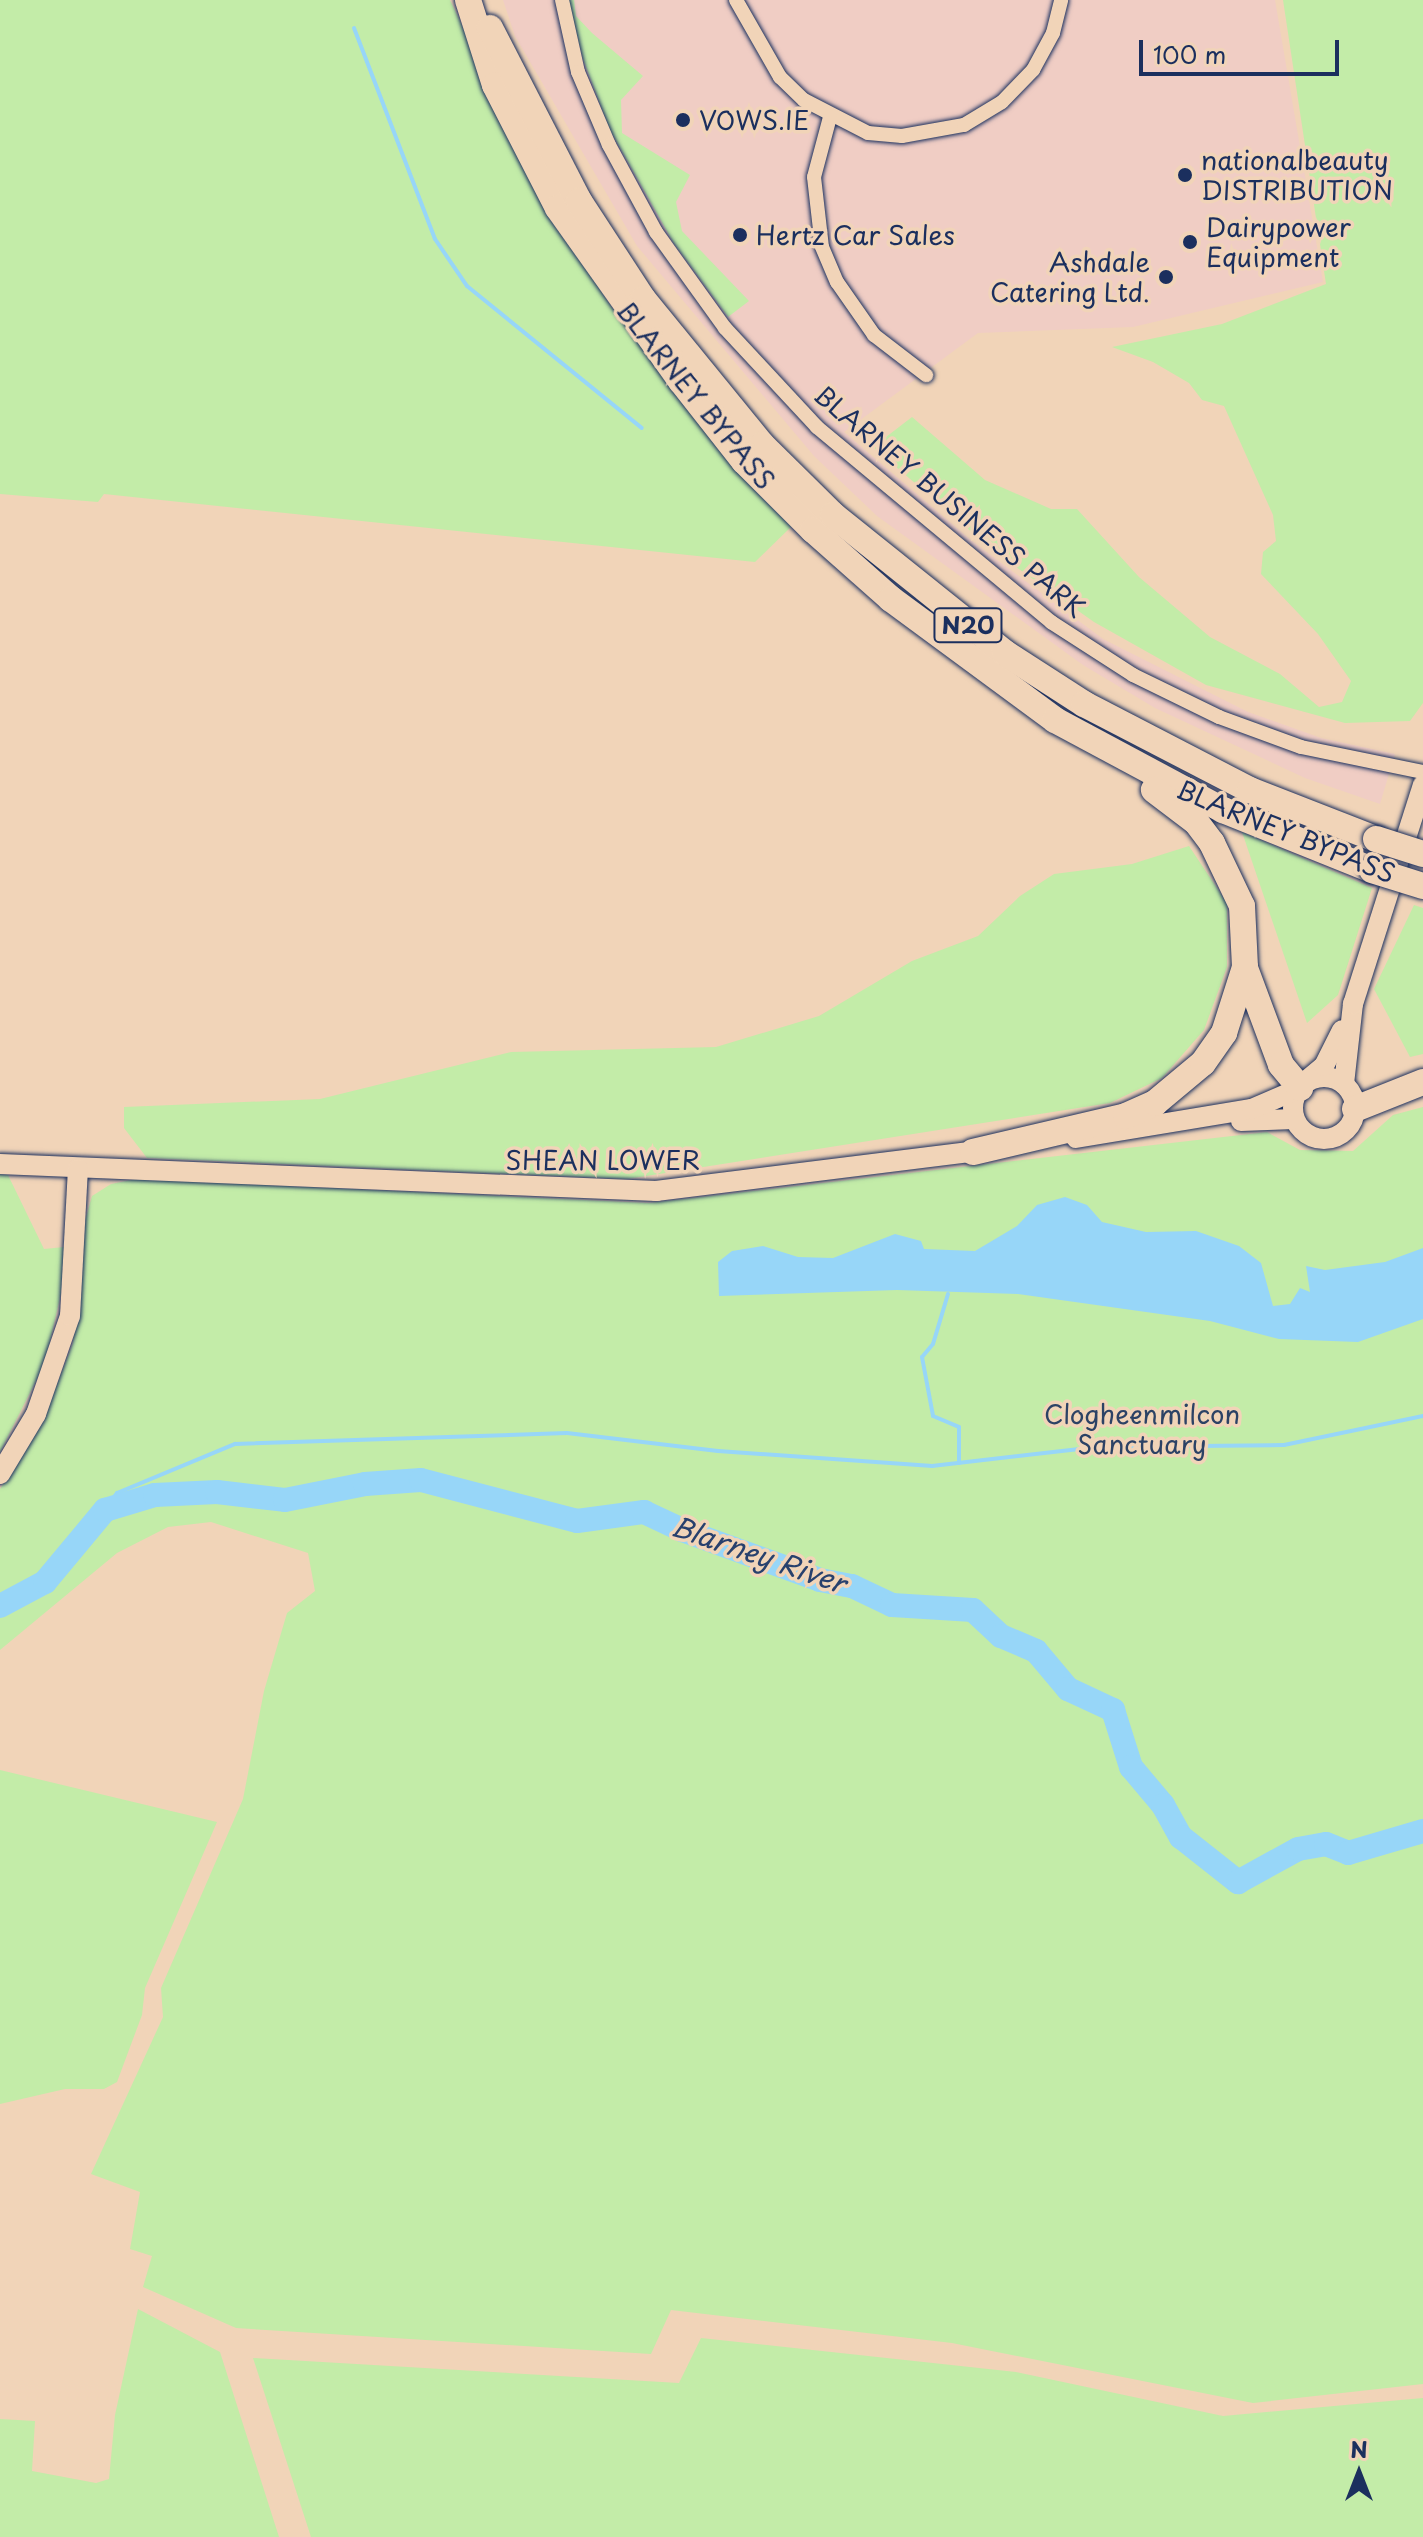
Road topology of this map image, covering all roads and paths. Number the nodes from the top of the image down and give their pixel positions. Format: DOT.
graph roads {
  1 [pos="468,0"];
  2 [pos="476,0"];
  3 [pos="562,0"];
  4 [pos="736,0"];
  5 [pos="1061,0"];
  6 [pos="830,117"];
  7 [pos="926,375"];
  8 [pos="1009,690"];
  9 [pos="1423,772"];
  10 [pos="1423,785"];
  11 [pos="1423,854"];
  12 [pos="1423,886"];
  13 [pos="1245,967"];
  14 [pos="1353,1004"];
  15 [pos="1423,1082"];
  16 [pos="1344,1084"];
  17 [pos="1301,1086"];
  18 [pos="1355,1109"];
  19 [pos="1294,1119"];
  20 [pos="1174,1125"];
  21 [pos="973,1152"];
  22 [pos="0,1164"];
  23 [pos="78,1169"];
  24 [pos="0,1474"];
  1 -- 8 [label="highway, BLARNEY BYPASS / N20"];
  2 -- 11 [label="highway, BLARNEY BYPASS / N20, bridge"];
  3 -- 9 [label="street, BLARNEY BUSINESS PARK"];
  4 -- 6 [label="street"];
  5 -- 6 [label="street"];
  6 -- 7 [label="street"];
  8 -- 12 [label="highway, BLARNEY BYPASS / N20, bridge"];
  8 -- 13 [label="highway"];
  10 -- 14 [label="main road"];
  13 -- 17 [label="highway"];
  13 -- 21 [label="highway"];
  14 -- 16 [label="main road"];
  14 -- 17 [label="main road"];
  15 -- 18 [label="highway"];
  16 -- 17 [label="main road"];
  16 -- 18 [label="main road"];
  17 -- 19 [label="main road"];
  17 -- 20 [label="main road, SHEAN LOWER"];
  18 -- 19 [label="main road"];
  19 -- 20 [label="main road, SHEAN LOWER"];
  20 -- 21 [label="main road, SHEAN LOWER"];
  21 -- 23 [label="main road, SHEAN LOWER"];
  22 -- 23 [label="main road, SHEAN LOWER"];
  23 -- 24 [label="main road"];
}
